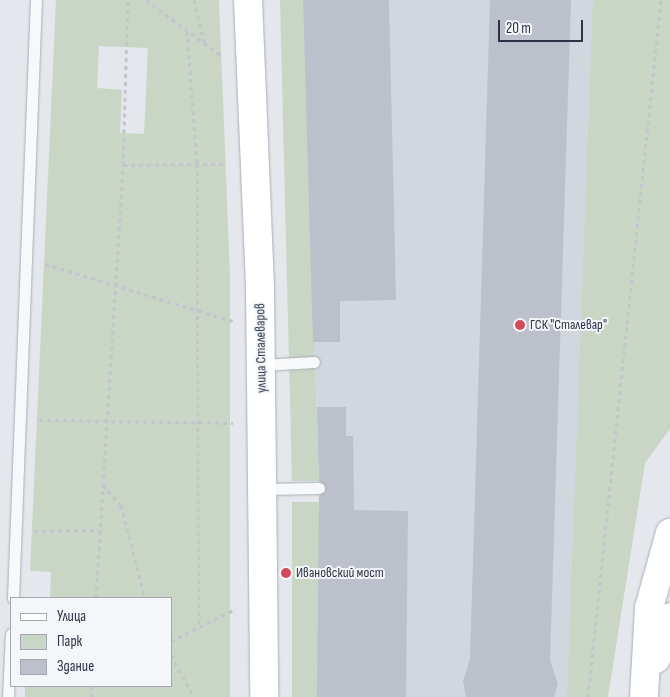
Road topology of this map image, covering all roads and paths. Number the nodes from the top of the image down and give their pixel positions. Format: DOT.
graph roads {
  1 [pos="36,0"];
  2 [pos="128,0"];
  3 [pos="146,0"];
  4 [pos="194,0"];
  5 [pos="248,0"];
  6 [pos="661,0"];
  7 [pos="187,31"];
  8 [pos="204,43"];
  9 [pos="224,57"];
  10 [pos="197,164"];
  11 [pos="235,164"];
  12 [pos="124,165"];
  13 [pos="28,259"];
  14 [pos="115,285"];
  15 [pos="198,310"];
  16 [pos="239,323"];
  17 [pos="314,362"];
  18 [pos="261,365"];
  19 [pos="21,420"];
  20 [pos="105,421"];
  21 [pos="199,422"];
  22 [pos="240,423"];
  23 [pos="102,485"];
  24 [pos="318,488"];
  25 [pos="263,490"];
  26 [pos="99,530"];
  27 [pos="16,531"];
  28 [pos="670,533"];
  29 [pos="13,597"];
  30 [pos="96,597"];
  31 [pos="145,597"];
  32 [pos="239,608"];
  33 [pos="670,617"];
  34 [pos="199,628"];
  35 [pos="172,640"];
  36 [pos="10,655"];
  37 [pos="172,657"];
  38 [pos="8,697"];
  39 [pos="194,697"];
  40 [pos="264,697"];
  41 [pos="588,697"];
  42 [pos="646,697"];
  1 -- 13 [label="lane"];
  2 -- 12 [label="path"];
  3 -- 7 [label="path"];
  4 -- 8 [label="path"];
  5 -- 18 [label="main road, улица Сталеваров"];
  6 -- 41 [label="path"];
  7 -- 8 [label="path"];
  7 -- 10 [label="path"];
  8 -- 9 [label="path"];
  10 -- 11 [label="path"];
  10 -- 12 [label="path"];
  10 -- 15 [label="path"];
  12 -- 14 [label="path"];
  13 -- 14 [label="path"];
  13 -- 19 [label="lane"];
  14 -- 15 [label="path"];
  14 -- 20 [label="path"];
  15 -- 16 [label="path"];
  15 -- 21 [label="path"];
  17 -- 18 [label="lane"];
  18 -- 25 [label="main road, улица Сталеваров"];
  19 -- 20 [label="path"];
  19 -- 27 [label="lane"];
  20 -- 21 [label="path"];
  20 -- 23 [label="path"];
  21 -- 22 [label="path"];
  21 -- 34 [label="path"];
  23 -- 26 [label="path"];
  23 -- 31 [label="path"];
  24 -- 25 [label="lane"];
  25 -- 40 [label="main road, улица Сталеваров"];
  26 -- 27 [label="path"];
  26 -- 30 [label="path"];
  27 -- 29 [label="lane"];
  28 -- 42 [label="main road"];
  32 -- 34 [label="path"];
  33 -- 42 [label="main road"];
  34 -- 35 [label="path"];
  36 -- 38 [label="lane"];
  37 -- 39 [label="path"];
}
